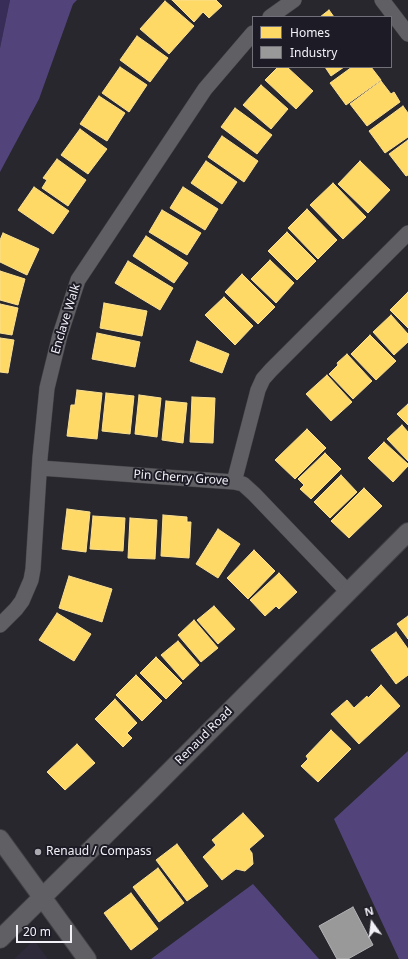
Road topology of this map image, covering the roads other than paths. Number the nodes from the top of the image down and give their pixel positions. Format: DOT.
graph roads {
  1 [pos="294,0"];
  2 [pos="382,0"];
  3 [pos="271,16"];
  4 [pos="252,34"];
  5 [pos="408,34"];
  6 [pos="408,233"];
  7 [pos="40,468"];
  8 [pos="234,482"];
  9 [pos="408,532"];
  10 [pos="348,592"];
  11 [pos="0,625"];
  12 [pos="0,839"];
  13 [pos="42,896"];
  14 [pos="0,939"];
  15 [pos="87,959"];
  1 -- 3 [label="street"];
  2 -- 5 [label="street"];
  4 -- 7 [label="street, Enclave Walk"];
  6 -- 8 [label="street"];
  7 -- 8 [label="street, Pin Cherry Grove"];
  7 -- 11 [label="street, Enclave Walk"];
  8 -- 10 [label="street, Pin Cherry Grove"];
  9 -- 10 [label="street, Renaud Road"];
  10 -- 13 [label="street, Renaud Road"];
  12 -- 13 [label="street"];
  13 -- 14 [label="street, Renaud Road"];
  13 -- 15 [label="street"];
}
